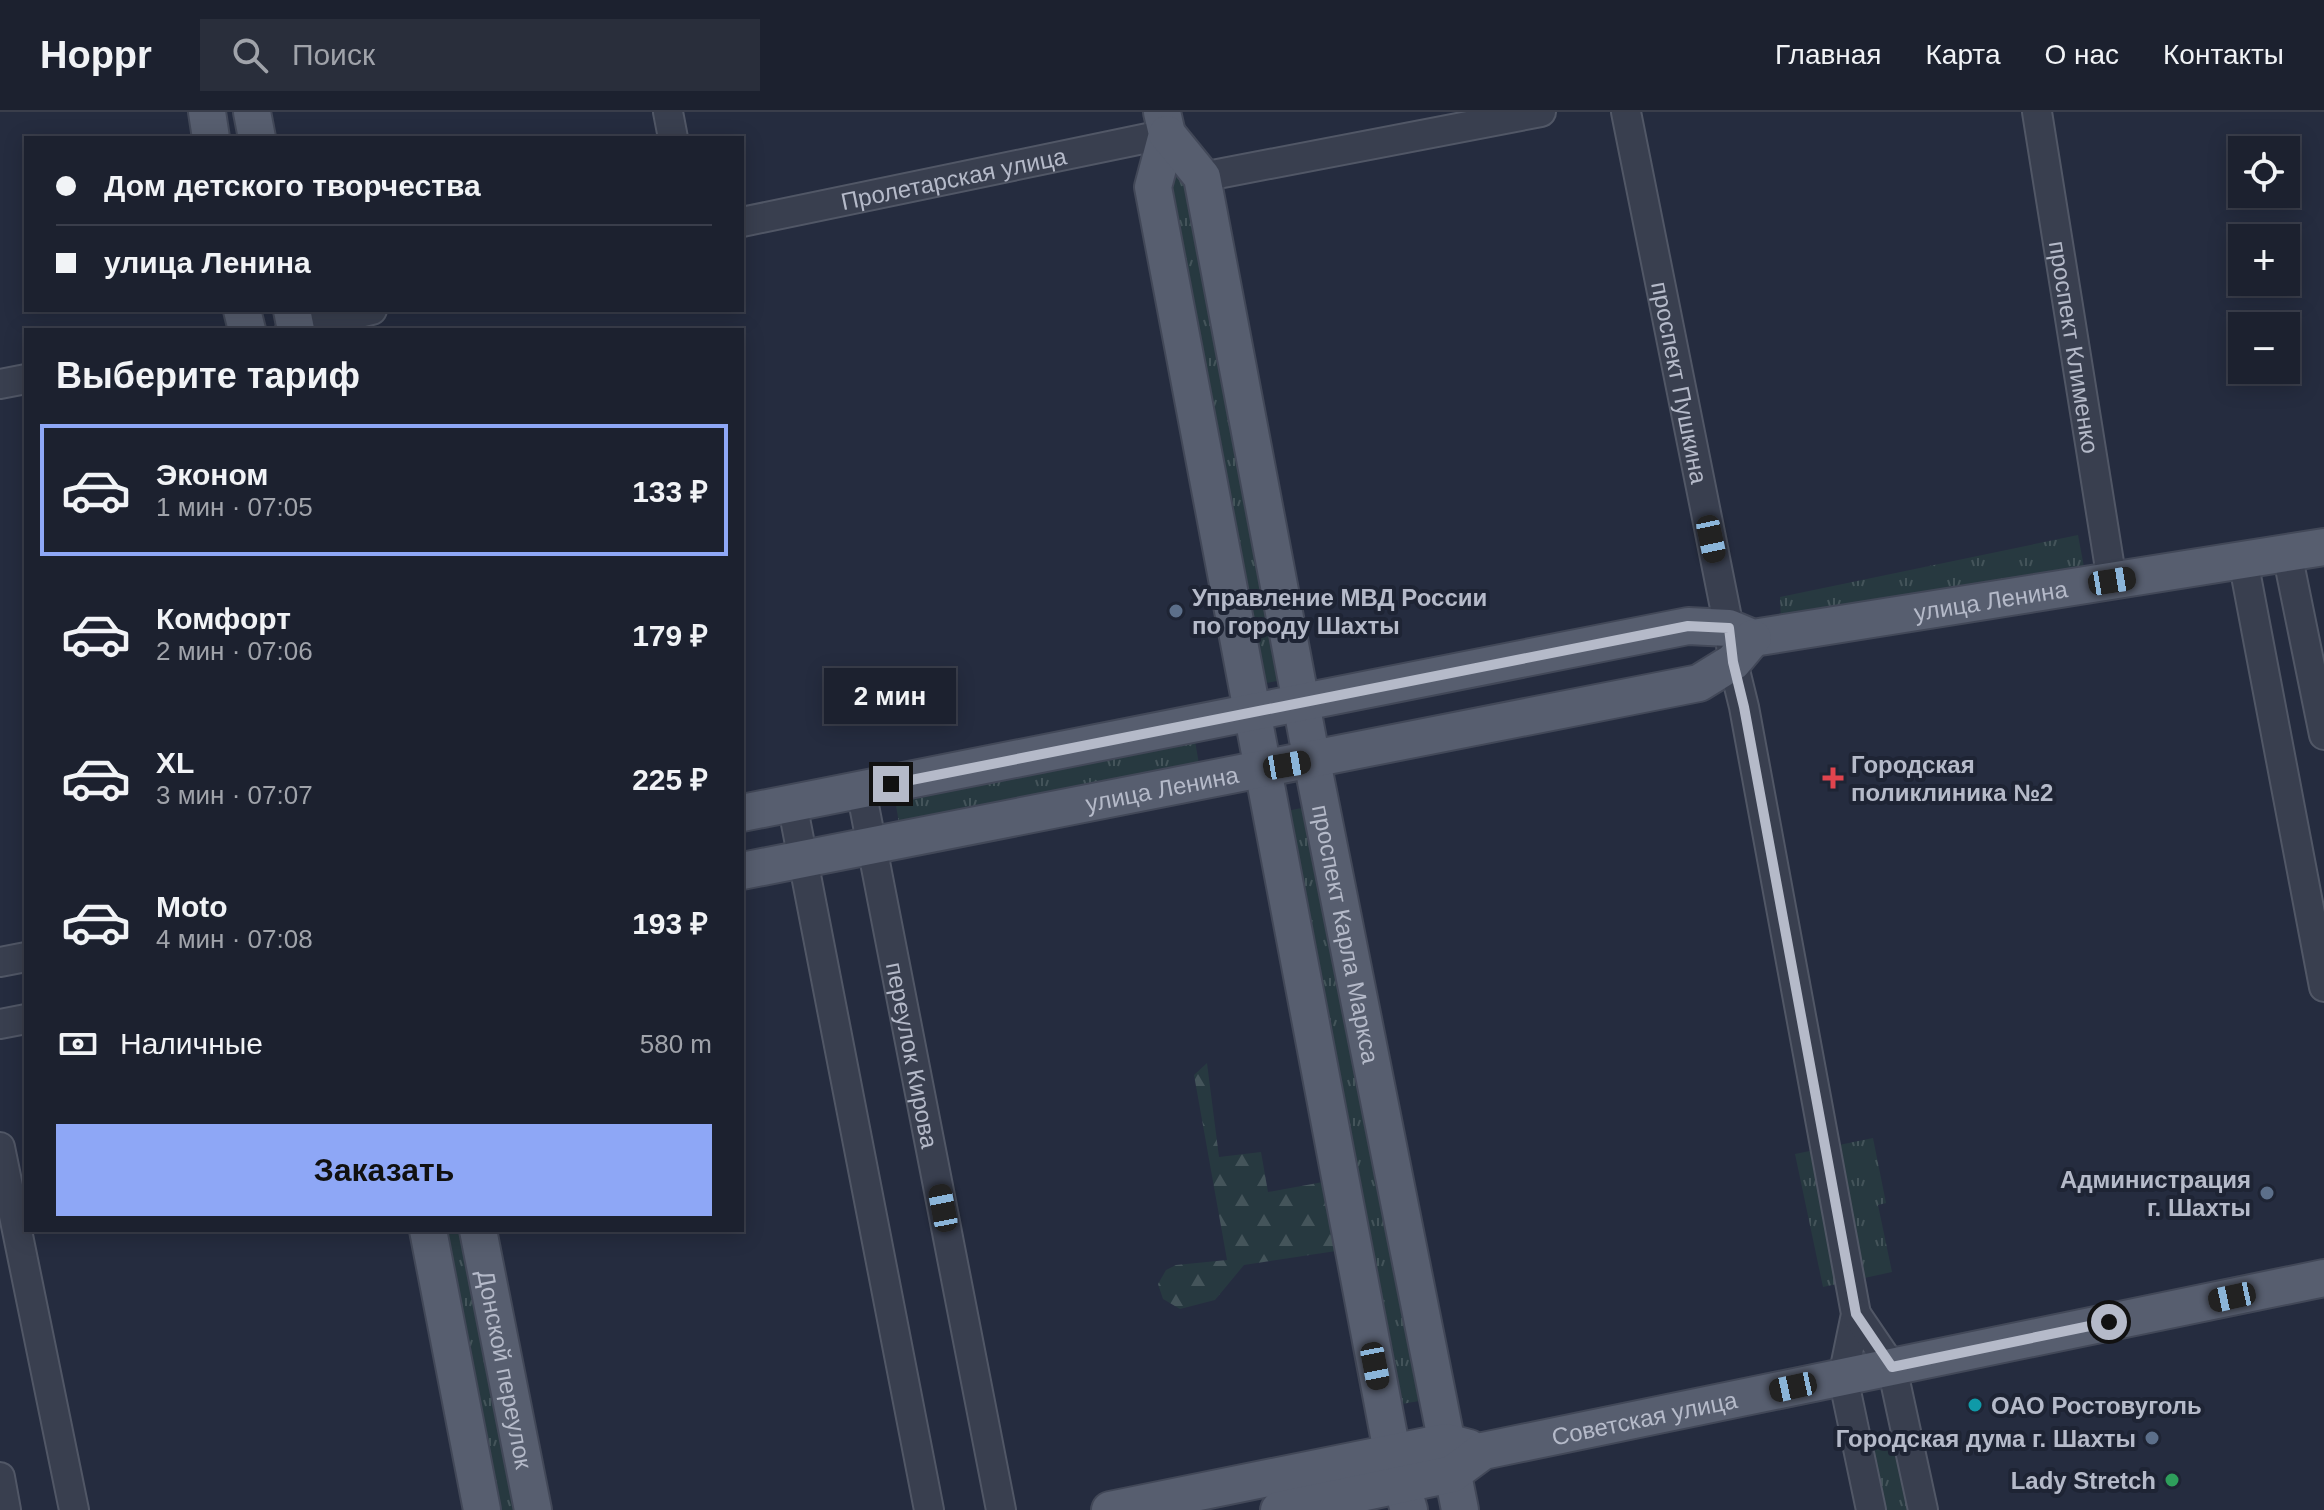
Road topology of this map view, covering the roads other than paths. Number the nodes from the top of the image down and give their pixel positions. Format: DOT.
graph roads {
  1 [pos="207,112"];
  2 [pos="252,112"];
  3 [pos="668,112"];
  4 [pos="1541,112"];
  5 [pos="1626,112"];
  6 [pos="2037,112"];
  7 [pos="1165,123"];
  8 [pos="211,136"];
  9 [pos="257,136"];
  10 [pos="673,136"];
  11 [pos="1202,177"];
  12 [pos="744,222"];
  13 [pos="361,312"];
  14 [pos="293,325"];
  15 [pos="24,379"];
  16 [pos="0,384"];
  17 [pos="2324,547"];
  18 [pos="2287,553"];
  19 [pos="2243,560"];
  20 [pos="2112,581"];
  21 [pos="1738,643"];
  22 [pos="1301,704"];
  23 [pos="1252,714"];
  24 [pos="2324,735"];
  25 [pos="1312,761"];
  26 [pos="1262,770"];
  27 [pos="861,790"];
  28 [pos="792,803"];
  29 [pos="744,813"];
  30 [pos="873,847"];
  31 [pos="801,859"];
  32 [pos="744,871"];
  33 [pos="24,957"];
  34 [pos="0,962"];
  35 [pos="2324,987"];
  36 [pos="24,1019"];
  37 [pos="0,1024"];
  38 [pos="0,1147"];
  39 [pos="428,1232"];
  40 [pos="478,1232"];
  41 [pos="2324,1278"];
  42 [pos="1856,1314"];
  43 [pos="1892,1367"];
  44 [pos="1843,1377"];
  45 [pos="1392,1452"];
  46 [pos="1449,1458"];
  47 [pos="0,1477"];
  48 [pos="1405,1498"];
  49 [pos="6,1510"];
  50 [pos="74,1510"];
  51 [pos="482,1510"];
  52 [pos="533,1510"];
  53 [pos="929,1510"];
  54 [pos="1001,1510"];
  55 [pos="1110,1510"];
  56 [pos="1279,1510"];
  57 [pos="1460,1510"];
  58 [pos="1871,1510"];
  59 [pos="1923,1510"];
  1 -- 8 [label="main road"];
  2 -- 9 [label="main road"];
  3 -- 10 [label="street"];
  4 -- 11 [label="street"];
  5 -- 21 [label="street, проспект Пушкина"];
  6 -- 20 [label="street, проспект Клименко"];
  7 -- 11 [label="main road, проспект Карла Маркса"];
  7 -- 12 [label="street, Пролетарская улица"];
  7 -- 23 [label="main road"];
  11 -- 22 [label="main road, проспект Карла Маркса"];
  13 -- 14 [label="street"];
  15 -- 16 [label="street"];
  17 -- 18 [label="main road, улица Ленина"];
  18 -- 19 [label="main road, улица Ленина"];
  18 -- 24 [label="street"];
  19 -- 20 [label="main road, улица Ленина"];
  19 -- 35 [label="street"];
  20 -- 21 [label="main road, улица Ленина"];
  21 -- 22 [label="main road, улица Ленина"];
  21 -- 25 [label="main road, улица Ленина"];
  21 -- 42 [label="street, проспект Пушкина"];
  22 -- 23 [label="main road, улица Ленина"];
  22 -- 25 [label="main road, проспект Карла Маркса"];
  23 -- 26 [label="main road"];
  23 -- 27 [label="main road, улица Ленина"];
  25 -- 26 [label="main road, улица Ленина"];
  25 -- 46 [label="main road, проспект Карла Маркса"];
  26 -- 30 [label="main road, улица Ленина"];
  26 -- 45 [label="main road"];
  27 -- 28 [label="main road, улица Ленина"];
  27 -- 30 [label="street, переулок Кирова"];
  28 -- 29 [label="main road, улица Ленина"];
  28 -- 31 [label="street"];
  30 -- 31 [label="main road, улица Ленина"];
  30 -- 54 [label="street, переулок Кирова"];
  31 -- 32 [label="main road, улица Ленина"];
  31 -- 53 [label="street"];
  33 -- 34 [label="street"];
  36 -- 37 [label="street"];
  38 -- 50 [label="street"];
  39 -- 51 [label="main road, Донской переулок"];
  40 -- 52 [label="main road, Донской переулок"];
  41 -- 43 [label="main road, Советская улица"];
  42 -- 43 [label="street, проспект Пушкина"];
  42 -- 44 [label="street, проспект Пушкина"];
  43 -- 44 [label="main road, Советская улица"];
  43 -- 59 [label="street, проспект Пушкина"];
  44 -- 46 [label="main road, Советская улица"];
  44 -- 58 [label="street, проспект Пушкина"];
  45 -- 46 [label="main road, Советская улица"];
  45 -- 48 [label="main road"];
  45 -- 55 [label="main road, Советская улица"];
  46 -- 48 [label="main road, Советская улица"];
  46 -- 57 [label="main road, проспект Карла Маркса"];
  47 -- 49 [label="street"];
  48 -- 56 [label="main road, Советская улица"];
}
